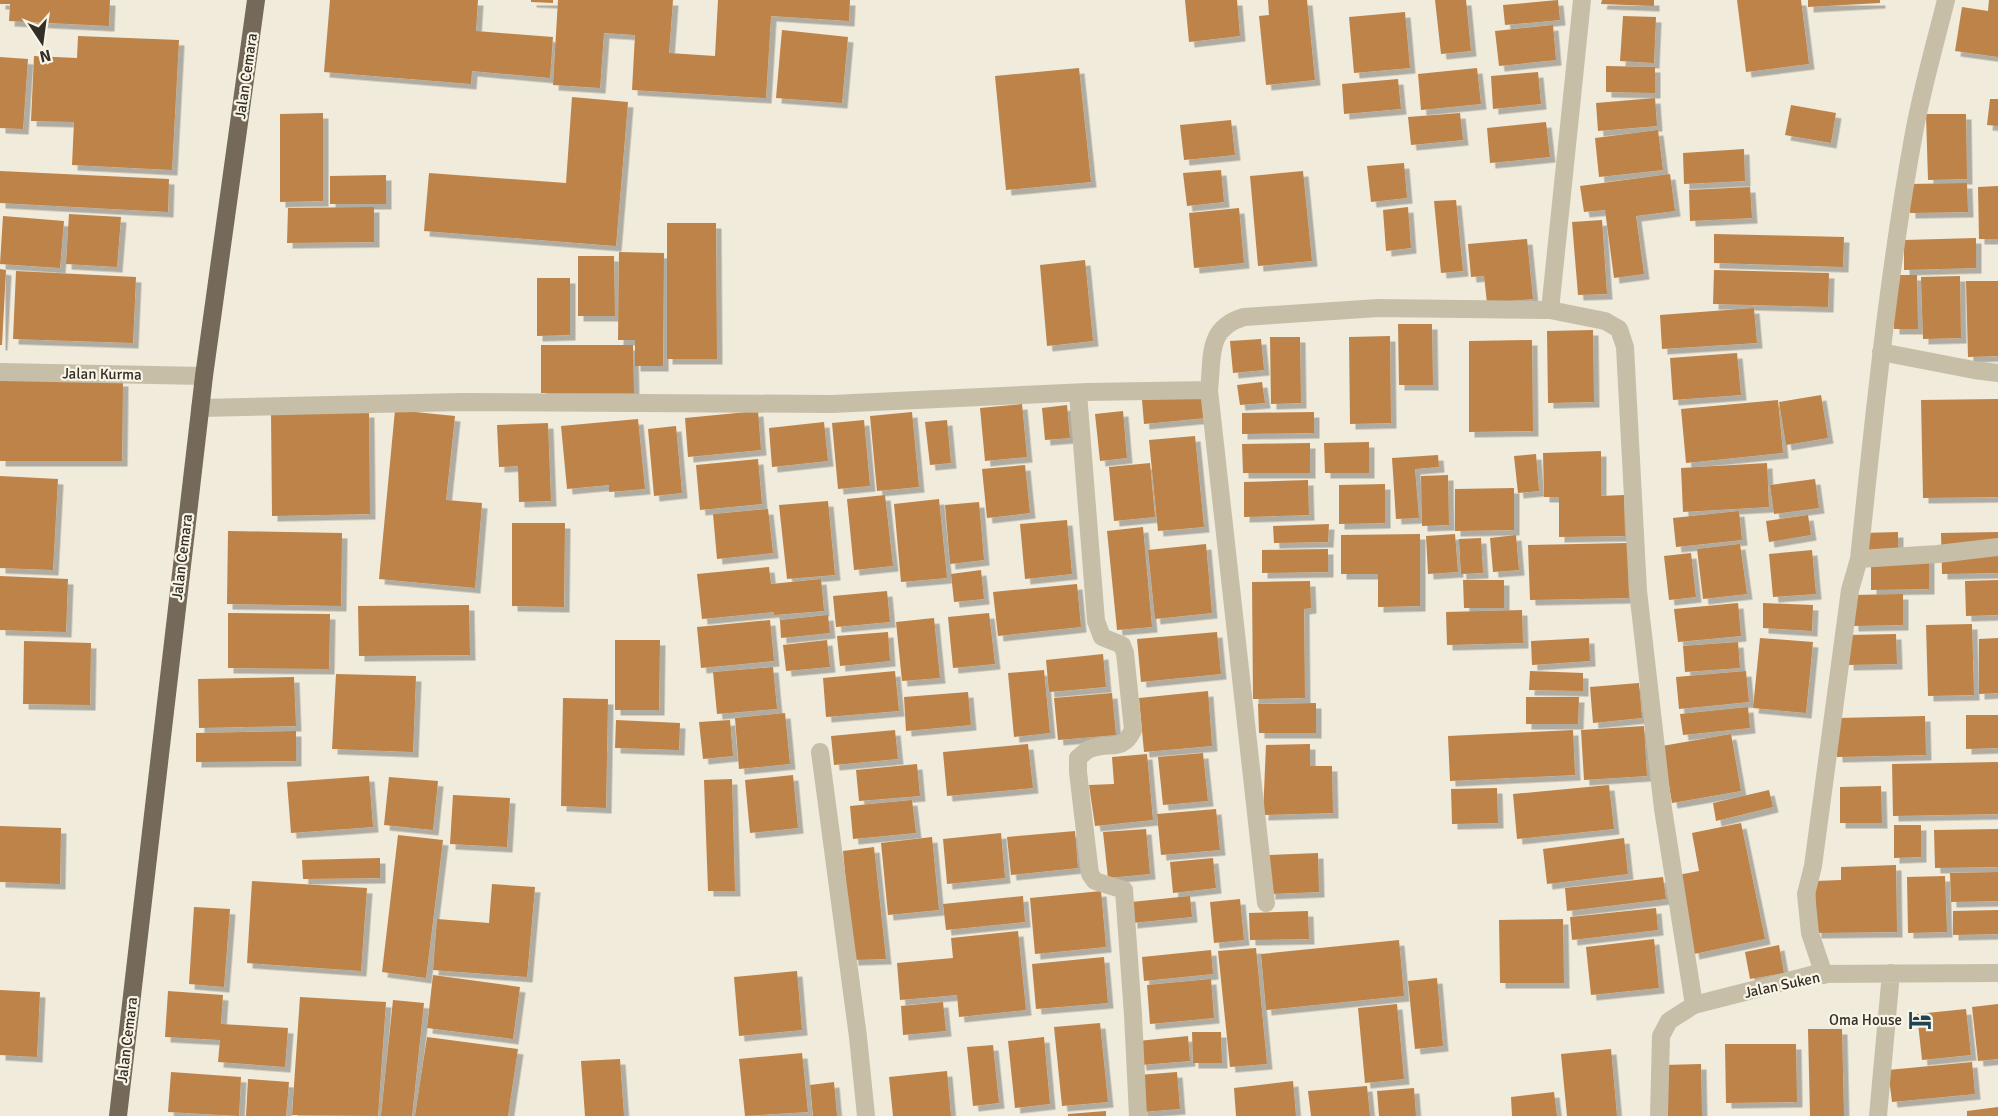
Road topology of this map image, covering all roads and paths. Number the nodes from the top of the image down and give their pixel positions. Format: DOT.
graph roads {
  1 [pos="256,0"];
  2 [pos="1582,0"];
  3 [pos="1946,0"];
  4 [pos="1550,310"];
  5 [pos="1881,352"];
  6 [pos="0,372"];
  7 [pos="1998,373"];
  8 [pos="204,376"];
  9 [pos="1209,390"];
  10 [pos="1078,393"];
  11 [pos="200,408"];
  12 [pos="1998,547"];
  13 [pos="1859,559"];
  14 [pos="820,752"];
  15 [pos="1266,903"];
  16 [pos="1891,973"];
  17 [pos="1998,973"];
  18 [pos="1820,975"];
  19 [pos="1694,1005"];
  20 [pos="118,1116"];
  21 [pos="866,1116"];
  22 [pos="1138,1116"];
  23 [pos="1659,1116"];
  24 [pos="1878,1116"];
  1 -- 8 [label="main road, Jalan Cemara"];
  2 -- 4 [label="street"];
  3 -- 5 [label="street"];
  4 -- 9 [label="street"];
  4 -- 19 [label="street"];
  5 -- 7 [label="street"];
  5 -- 13 [label="street"];
  6 -- 8 [label="street, Jalan Kurma"];
  8 -- 11 [label="main road, Jalan Cemara"];
  9 -- 10 [label="street"];
  9 -- 15 [label="street"];
  10 -- 11 [label="street"];
  10 -- 22 [label="street"];
  11 -- 20 [label="main road, Jalan Cemara"];
  12 -- 13 [label="street"];
  13 -- 18 [label="street"];
  14 -- 21 [label="street"];
  16 -- 17 [label="street, Jalan Suken"];
  16 -- 18 [label="street, Jalan Suken"];
  16 -- 24 [label="street"];
  18 -- 19 [label="street, Jalan Suken"];
  19 -- 23 [label="street, Jalan Suken"];
}
